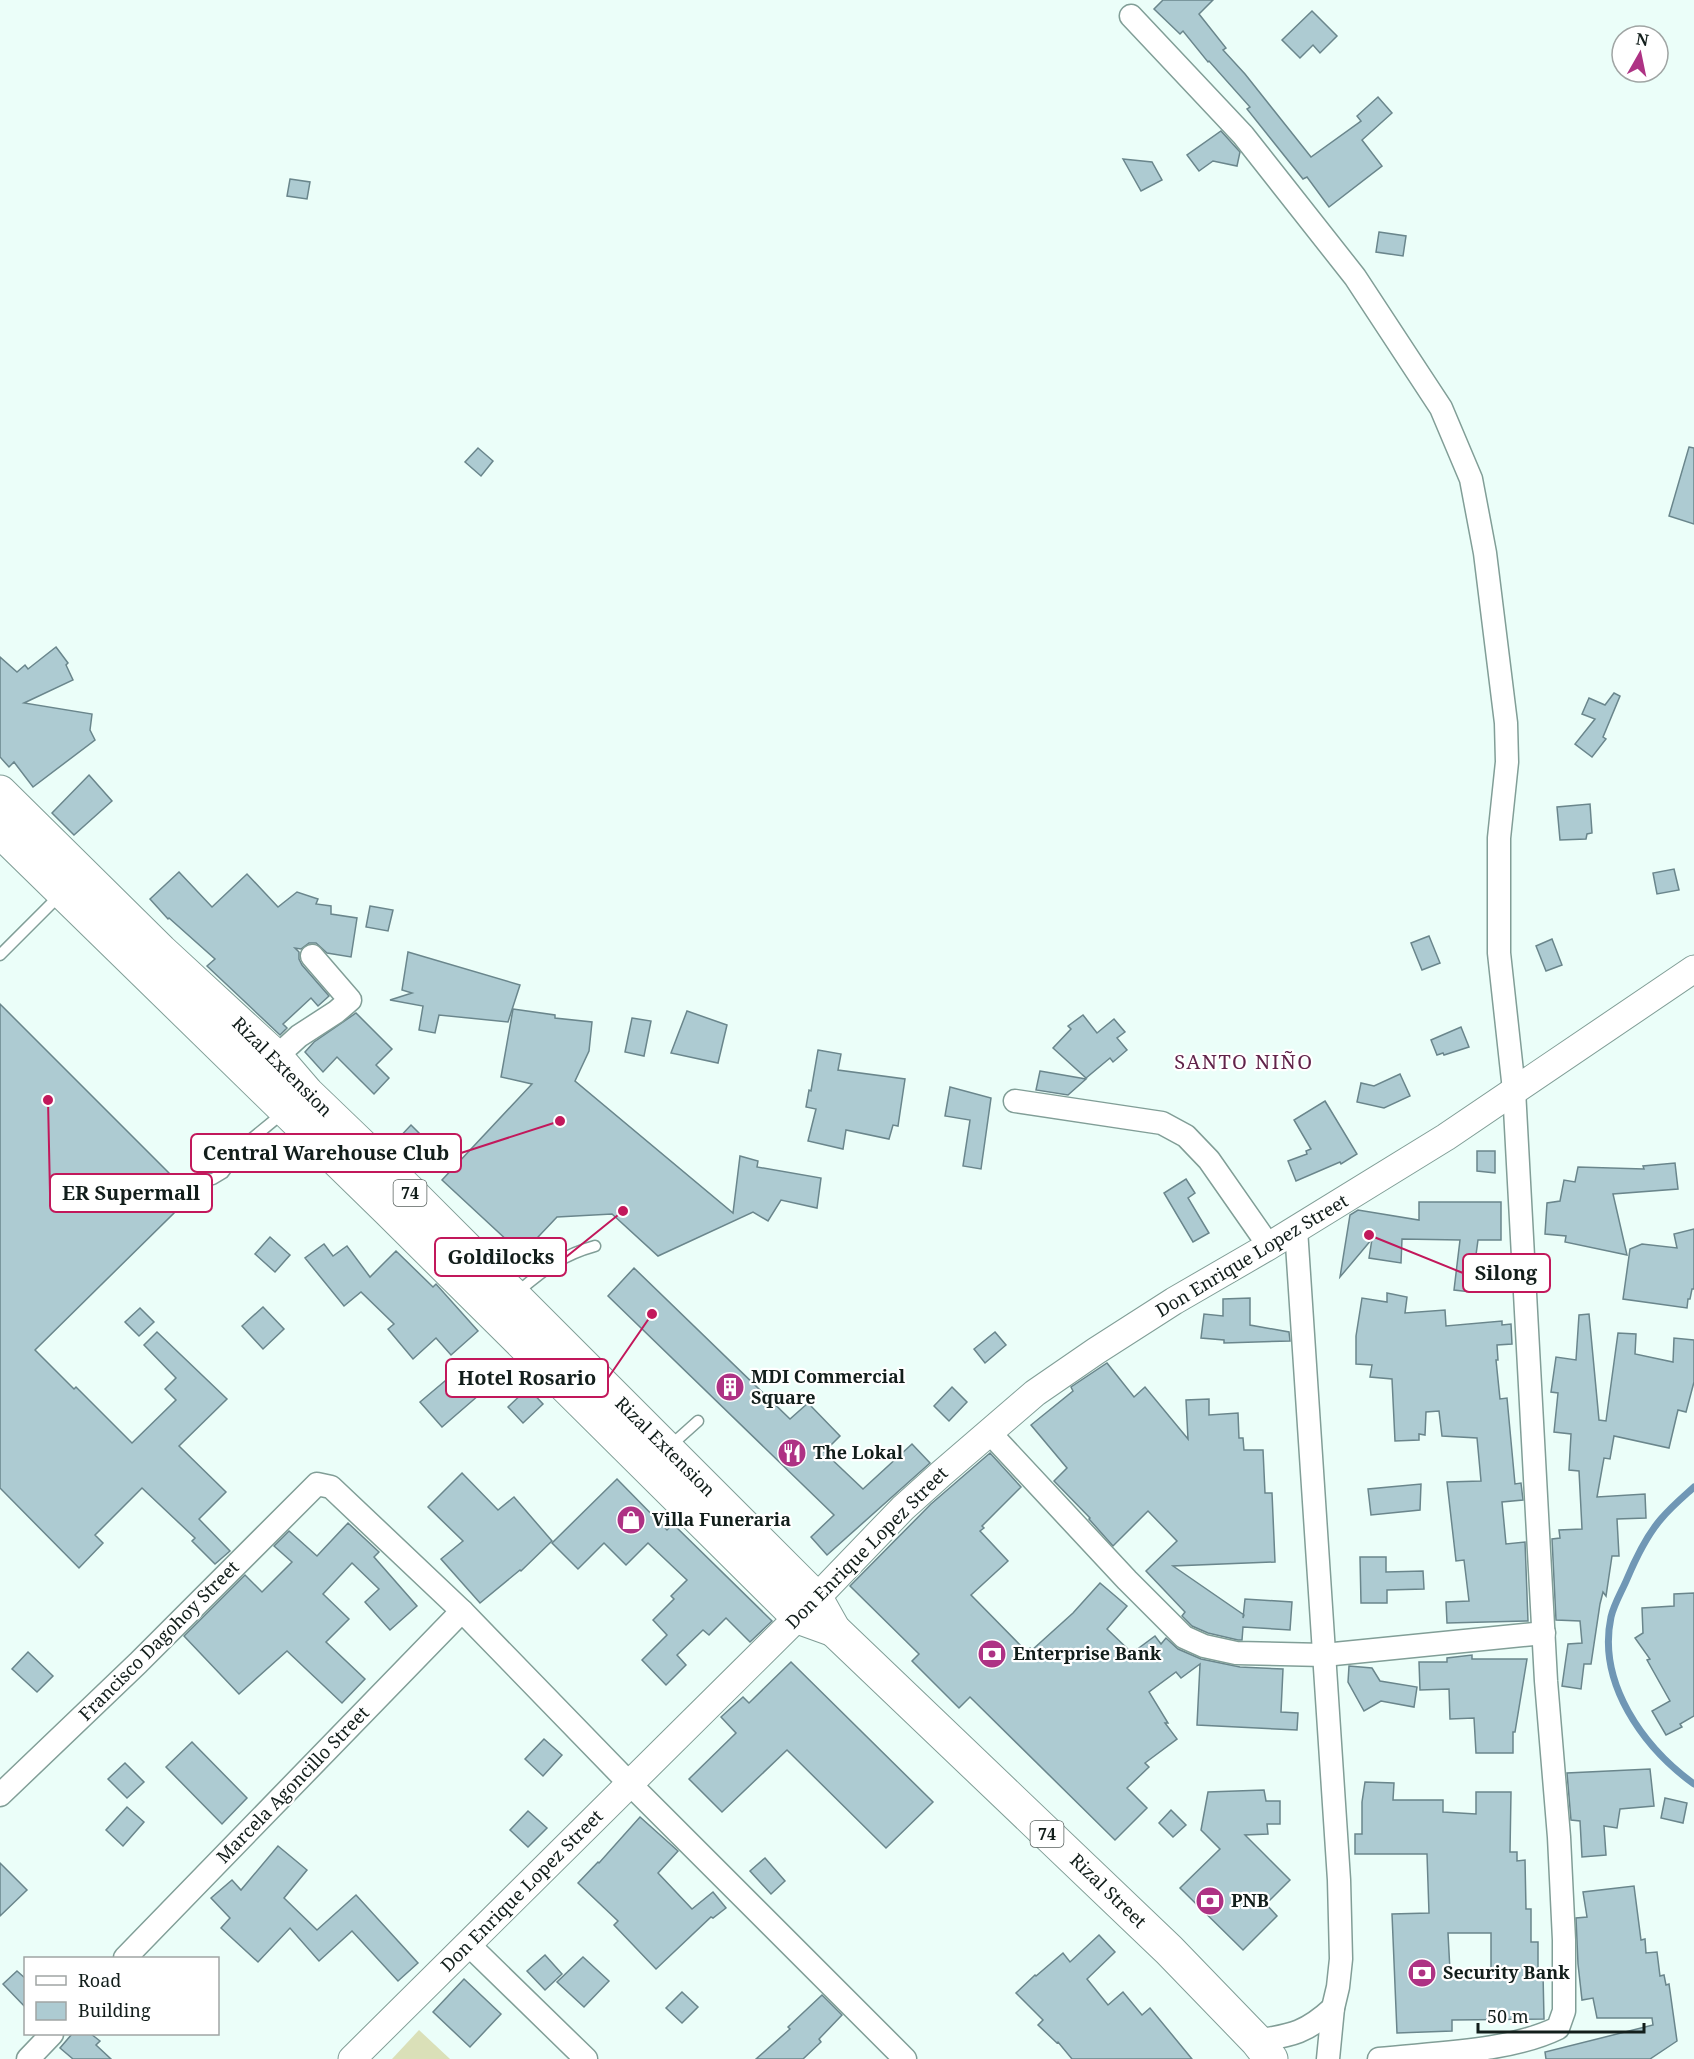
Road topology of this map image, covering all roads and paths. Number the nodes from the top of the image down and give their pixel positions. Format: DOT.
graph roads {
  1 [pos="1131,16"];
  2 [pos="0,792"];
  3 [pos="0,831"];
  4 [pos="73,883"];
  5 [pos="0,956"];
  6 [pos="312,956"];
  7 [pos="1694,969"];
  8 [pos="276,1057"];
  9 [pos="1514,1090"];
  10 [pos="1016,1101"];
  11 [pos="296,1102"];
  12 [pos="201,1180"];
  13 [pos="1296,1229"];
  14 [pos="595,1246"];
  15 [pos="1269,1246"];
  16 [pos="514,1315"];
  17 [pos="698,1421"];
  18 [pos="989,1432"];
  19 [pos="666,1448"];
  20 [pos="807,1607"];
  21 [pos="462,1611"];
  22 [pos="1544,1633"];
  23 [pos="1324,1655"];
  24 [pos="630,1784"];
  25 [pos="0,1795"];
  26 [pos="469,1945"];
  27 [pos="127,1957"];
  28 [pos="1333,2008"];
  29 [pos="51,2035"];
  30 [pos="1264,2050"];
  31 [pos="28,2059"];
  32 [pos="352,2059"];
  33 [pos="586,2059"];
  34 [pos="905,2059"];
  35 [pos="1328,2059"];
  36 [pos="1379,2059"];
  1 -- 9 [label="street"];
  2 -- 4 [label="main road, Rizal Extension / 74"];
  3 -- 4 [label="main road, Rizal Extension / 74"];
  4 -- 5 [label="lane"];
  4 -- 8 [label="main road, Rizal Extension / 74"];
  4 -- 11 [label="main road, Rizal Extension / 74"];
  6 -- 8 [label="street"];
  7 -- 9 [label="street, Don Enrique Lopez Street"];
  8 -- 11 [label="main road, Rizal Extension / 74"];
  9 -- 13 [label="street, Don Enrique Lopez Street"];
  9 -- 22 [label="street"];
  10 -- 15 [label="street"];
  11 -- 12 [label="lane"];
  11 -- 16 [label="main road, Rizal Extension / 74"];
  13 -- 15 [label="street, Don Enrique Lopez Street"];
  13 -- 23 [label="street"];
  14 -- 16 [label="lane"];
  15 -- 18 [label="street, Don Enrique Lopez Street"];
  16 -- 19 [label="main road, Rizal Extension / 74"];
  16 -- 20 [label="main road, Rizal Extension / 74"];
  17 -- 19 [label="lane"];
  18 -- 20 [label="street, Don Enrique Lopez Street"];
  18 -- 23 [label="street"];
  19 -- 20 [label="main road, Rizal Extension / 74"];
  20 -- 24 [label="street, Don Enrique Lopez Street"];
  20 -- 30 [label="main road, Rizal Street / 74"];
  21 -- 24 [label="street"];
  21 -- 25 [label="street, Francisco Dagohoy Street"];
  21 -- 27 [label="street, Marcela Agoncillo Street"];
  22 -- 23 [label="street"];
  22 -- 36 [label="street"];
  23 -- 28 [label="street"];
  24 -- 26 [label="street, Don Enrique Lopez Street"];
  24 -- 34 [label="street"];
  26 -- 32 [label="street, Don Enrique Lopez Street"];
  26 -- 33 [label="street"];
  28 -- 30 [label="street"];
  28 -- 35 [label="street"];
  29 -- 31 [label="street"];
}
